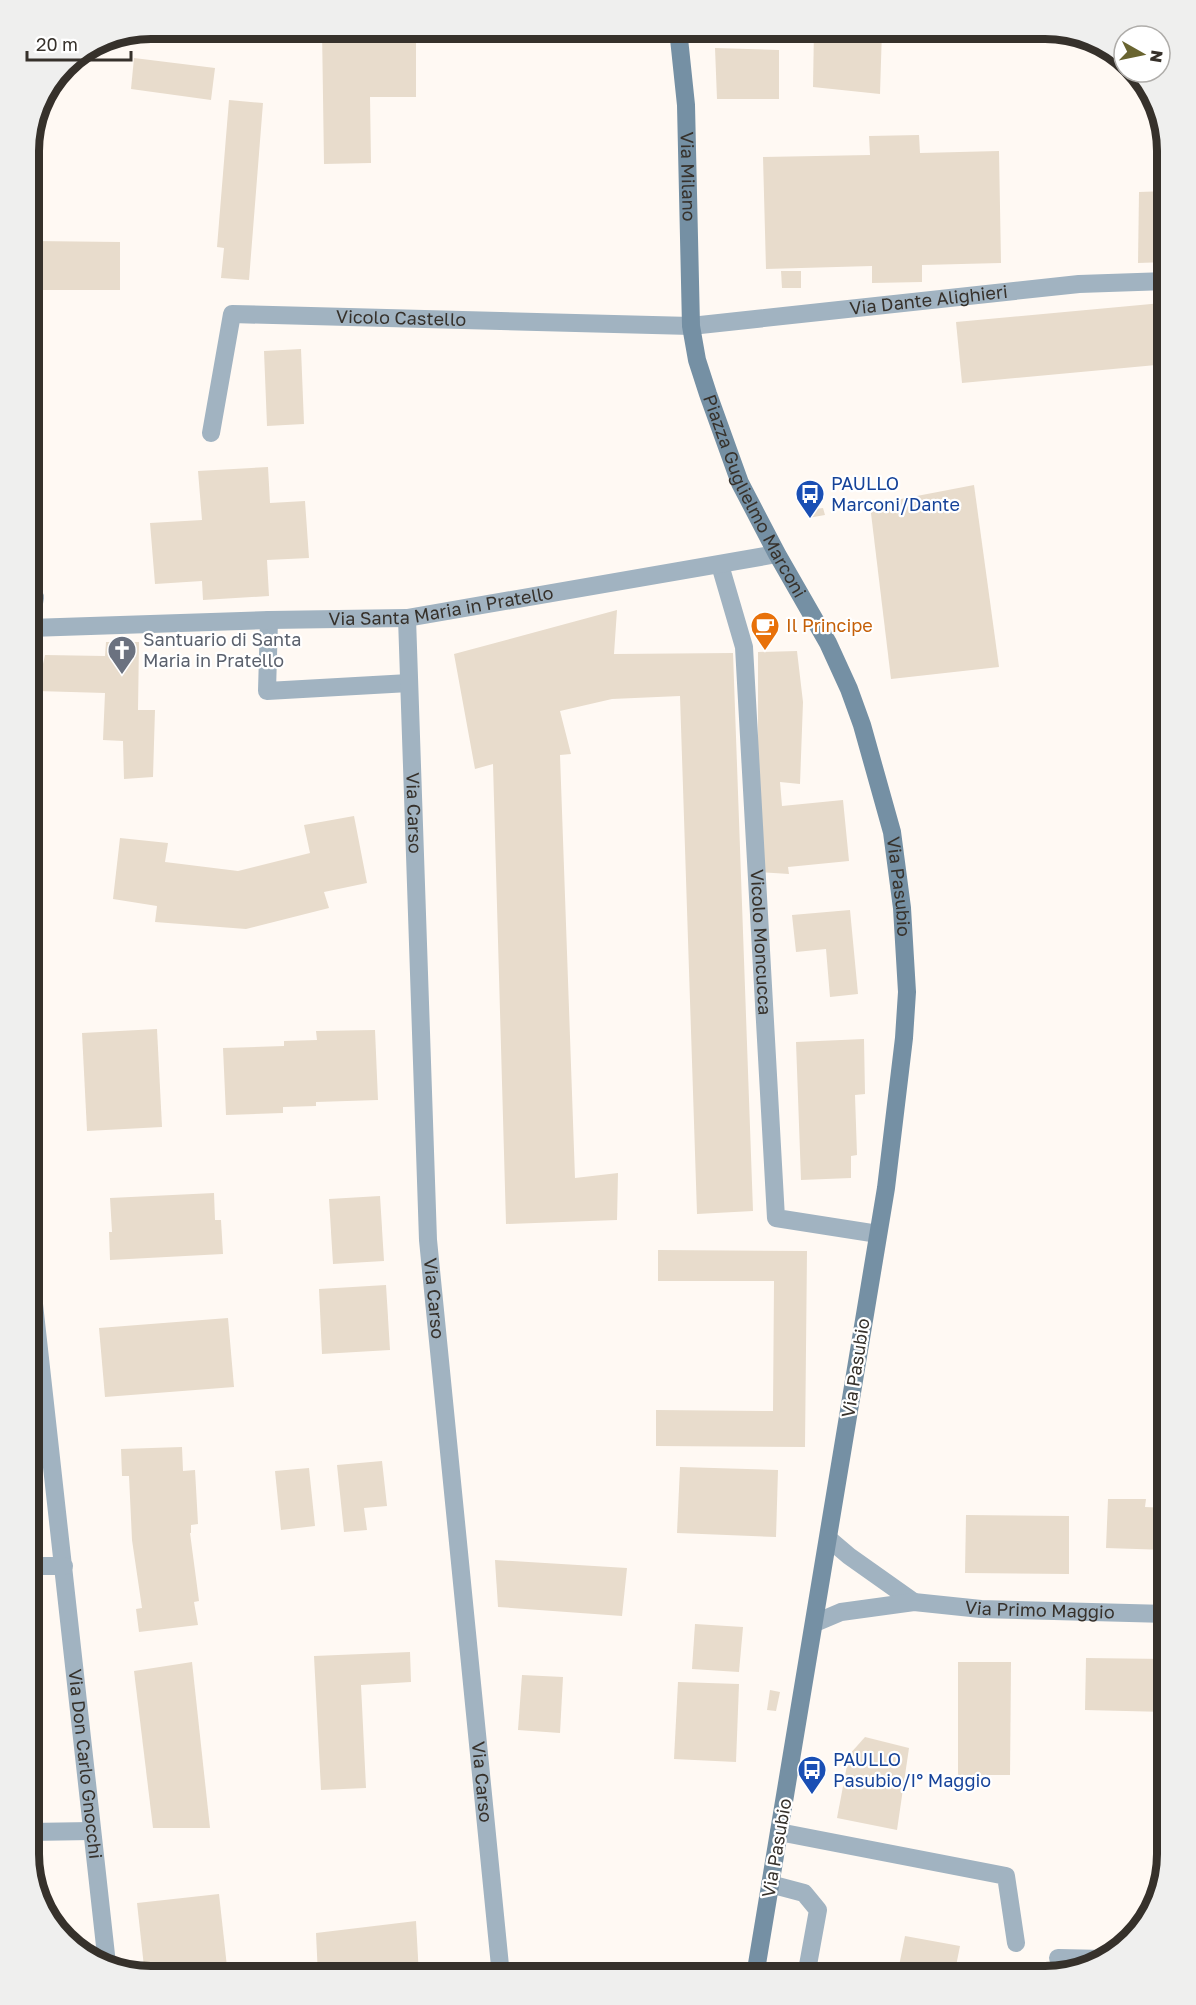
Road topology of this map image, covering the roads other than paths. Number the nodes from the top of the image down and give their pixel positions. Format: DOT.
graph roads {
  1 [pos="679,39"];
  2 [pos="1157,281"];
  3 [pos="691,326"];
  4 [pos="211,434"];
  5 [pos="777,554"];
  6 [pos="720,565"];
  7 [pos="407,618"];
  8 [pos="269,620"];
  9 [pos="39,631"];
  10 [pos="409,683"];
  11 [pos="872,759"];
  12 [pos="878,1234"];
  13 [pos="39,1347"];
  14 [pos="829,1539"];
  15 [pos="39,1566"];
  16 [pos="64,1566"];
  17 [pos="914,1602"];
  18 [pos="1157,1614"];
  19 [pos="815,1623"];
  20 [pos="92,1831"];
  21 [pos="39,1832"];
  22 [pos="779,1832"];
  23 [pos="770,1884"];
  24 [pos="1016,1943"];
  25 [pos="105,1956"];
  26 [pos="1058,1958"];
  27 [pos="1084,1959"];
  28 [pos="500,1966"];
  29 [pos="757,1966"];
  30 [pos="808,1966"];
  1 -- 3 [label="street, Via Milano"];
  2 -- 3 [label="street, Via Dante Alighieri"];
  3 -- 4 [label="street, Vicolo Castello"];
  3 -- 5 [label="street, Piazza Guglielmo Marconi"];
  5 -- 6 [label="street, Via Santa Maria in Pratello"];
  5 -- 11 [label="street, Piazza Guglielmo Marconi"];
  6 -- 7 [label="street, Via Santa Maria in Pratello"];
  6 -- 12 [label="street, Vicolo Moncucca"];
  7 -- 8 [label="street, Via Santa Maria in Pratello"];
  7 -- 10 [label="street, Via Carso"];
  8 -- 9 [label="street, Via Santa Maria in Pratello"];
  8 -- 10 [label="street"];
  10 -- 28 [label="street, Via Carso"];
  11 -- 12 [label="street, Via Pasubio"];
  12 -- 14 [label="street, Via Pasubio"];
  13 -- 16 [label="street, Via Don Carlo Gnocchi"];
  14 -- 17 [label="street, Via Primo Maggio"];
  14 -- 19 [label="street, Via Pasubio"];
  15 -- 16 [label="street"];
  16 -- 20 [label="street, Via Don Carlo Gnocchi"];
  17 -- 18 [label="street, Via Primo Maggio"];
  17 -- 19 [label="street, Via Primo Maggio"];
  19 -- 22 [label="street, Via Pasubio"];
  20 -- 21 [label="street"];
  20 -- 25 [label="street, Via Don Carlo Gnocchi"];
  22 -- 23 [label="street, Via Pasubio"];
  22 -- 24 [label="street"];
  23 -- 29 [label="street, Via Pasubio"];
  23 -- 30 [label="street"];
  26 -- 27 [label="street"];
}
